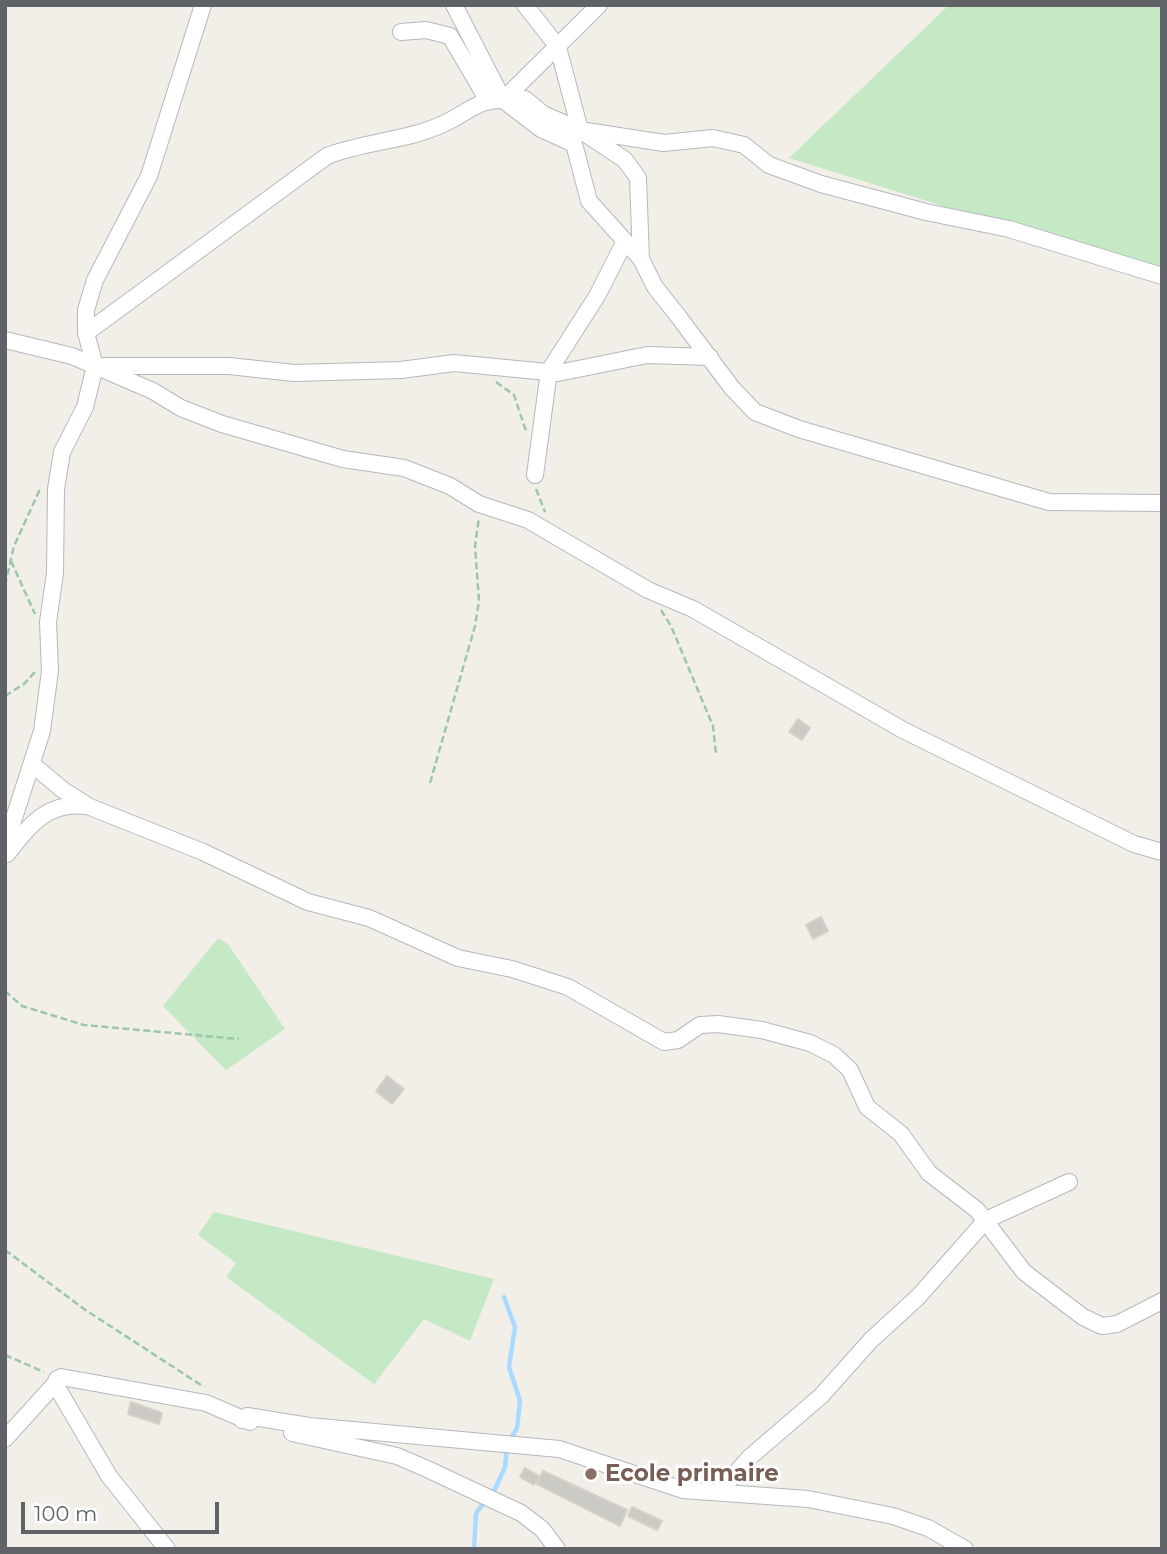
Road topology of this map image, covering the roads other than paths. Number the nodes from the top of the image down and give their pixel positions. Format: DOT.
graph roads {
  1 [pos="204,5"];
  2 [pos="454,5"];
  3 [pos="525,5"];
  4 [pos="599,5"];
  5 [pos="401,32"];
  6 [pos="558,47"];
  7 [pos="495,100"];
  8 [pos="580,130"];
  9 [pos="625,241"];
  10 [pos="641,260"];
  11 [pos="1162,276"];
  12 [pos="86,333"];
  13 [pos="5,340"];
  14 [pos="710,357"];
  15 [pos="95,366"];
  16 [pos="549,371"];
  17 [pos="535,475"];
  18 [pos="1162,503"];
  19 [pos="33,765"];
  20 [pos="90,807"];
  21 [pos="5,846"];
  22 [pos="1162,852"];
  23 [pos="5,856"];
  24 [pos="1069,1182"];
  25 [pos="986,1220"];
  26 [pos="1162,1301"];
  27 [pos="57,1379"];
  28 [pos="242,1420"];
  29 [pos="5,1439"];
  30 [pos="719,1492"];
  31 [pos="167,1549"];
  32 [pos="557,1549"];
  33 [pos="965,1549"];
  1 -- 12 [label="street"];
  2 -- 7 [label="street"];
  3 -- 6 [label="street"];
  4 -- 6 [label="street"];
  5 -- 7 [label="street"];
  6 -- 7 [label="street"];
  6 -- 8 [label="street"];
  7 -- 8 [label="street"];
  7 -- 9 [label="street"];
  7 -- 12 [label="street"];
  8 -- 10 [label="street"];
  8 -- 11 [label="street"];
  9 -- 10 [label="street"];
  9 -- 16 [label="street"];
  10 -- 14 [label="street"];
  12 -- 15 [label="street"];
  13 -- 15 [label="street"];
  14 -- 16 [label="street"];
  14 -- 18 [label="street"];
  15 -- 16 [label="street"];
  15 -- 19 [label="street"];
  15 -- 22 [label="street"];
  16 -- 17 [label="street"];
  19 -- 20 [label="street"];
  19 -- 21 [label="street"];
  20 -- 23 [label="street"];
  20 -- 25 [label="street"];
  24 -- 25 [label="street"];
  25 -- 26 [label="street"];
  25 -- 30 [label="street"];
  27 -- 28 [label="street"];
  27 -- 29 [label="street"];
  27 -- 31 [label="street"];
  28 -- 30 [label="street"];
  28 -- 32 [label="street"];
  30 -- 33 [label="street"];
}
